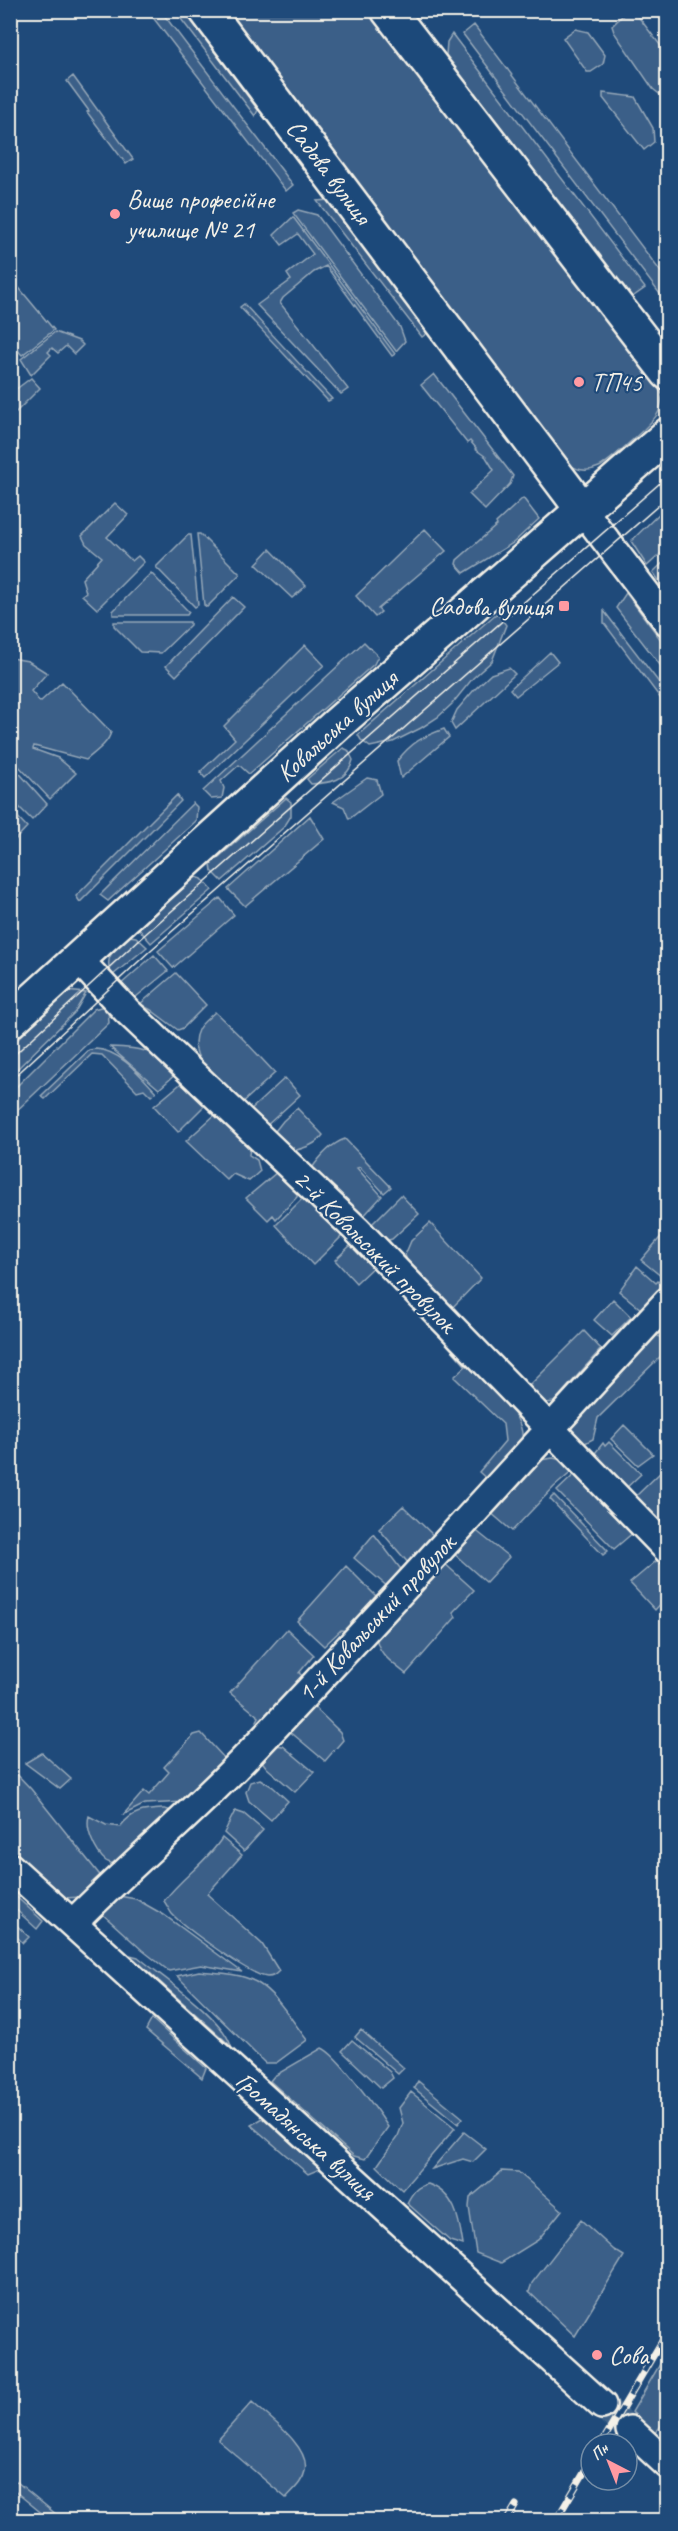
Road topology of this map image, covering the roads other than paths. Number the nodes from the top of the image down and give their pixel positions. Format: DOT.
graph roads {
  1 [pos="206,10"];
  2 [pos="388,10"];
  3 [pos="668,373"];
  4 [pos="668,435"];
  5 [pos="582,509"];
  6 [pos="668,622"];
  7 [pos="78,959"];
  8 [pos="10,1021"];
  9 [pos="668,1301"];
  10 [pos="550,1430"];
  11 [pos="668,1550"];
  12 [pos="10,1867"];
  13 [pos="73,1923"];
  14 [pos="602,2405"];
  15 [pos="630,2430"];
  16 [pos="667,2462"];
  1 -- 5 [label="street, Садова вулиця"];
  2 -- 3 [label="street"];
  4 -- 5 [label="street, Ковальська вулиця"];
  5 -- 6 [label="street, Садова вулиця"];
  5 -- 7 [label="street, Ковальська вулиця"];
  7 -- 8 [label="street, Ковальська вулиця"];
  7 -- 10 [label="street, 2-й Ковальський провулок"];
  9 -- 10 [label="street, 1-й Ковальський провулок"];
  10 -- 11 [label="street, 2-й Ковальський провулок"];
  10 -- 13 [label="street, 1-й Ковальський провулок"];
  12 -- 13 [label="street, Громадянська вулиця"];
  13 -- 14 [label="street, Громадянська вулиця"];
  15 -- 16 [label="street"];
}
